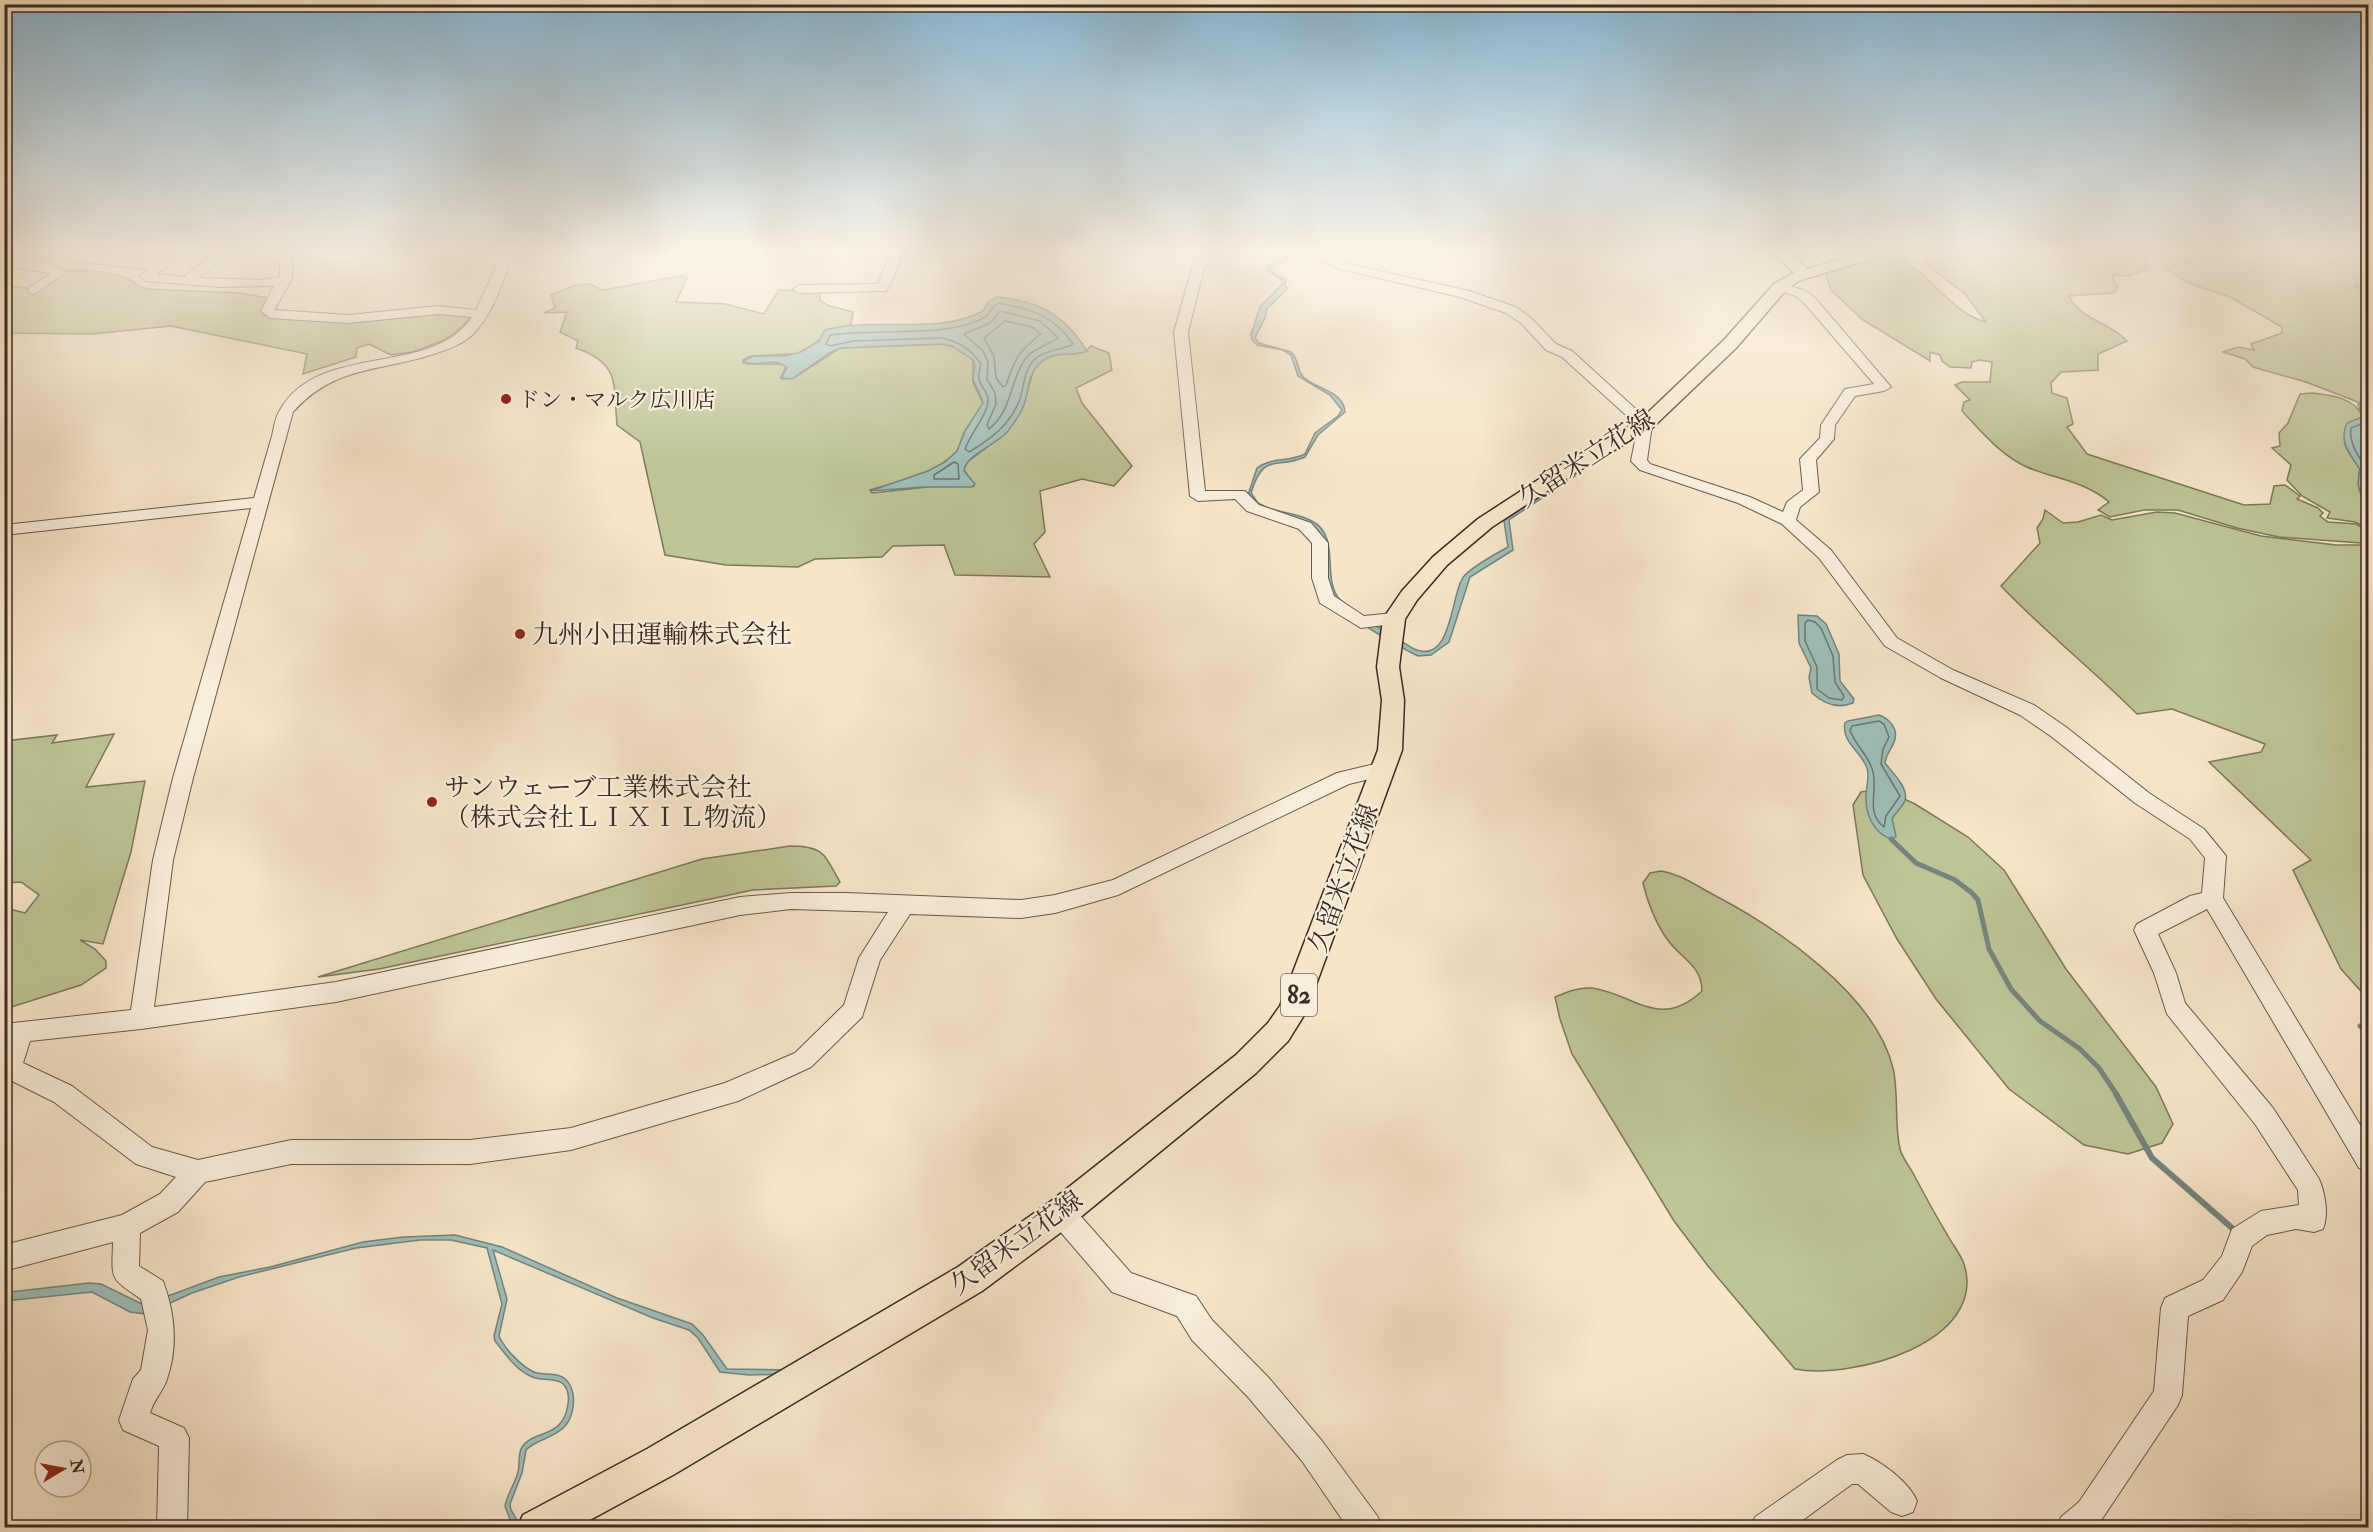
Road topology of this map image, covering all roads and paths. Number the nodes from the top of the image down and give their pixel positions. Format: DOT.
graph roads {
  1 [pos="474,322"];
  2 [pos="1184,322"];
  3 [pos="1527,322"];
  4 [pos="1749,322"];
  5 [pos="1828,322"];
  6 [pos="1645,425"];
  7 [pos="260,502"];
  8 [pos="1788,520"];
  9 [pos="4,530"];
  10 [pos="1394,619"];
  11 [pos="1383,769"];
  12 [pos="2212,899"];
  13 [pos="904,905"];
  14 [pos="141,1019"];
  15 [pos="14,1033"];
  16 [pos="2368,1160"];
  17 [pos="198,1172"];
  18 [pos="1061,1213"];
  19 [pos="127,1226"];
  20 [pos="4,1258"];
  21 [pos="1902,1501"];
  22 [pos="172,1527"];
  23 [pos="537,1527"];
  24 [pos="1366,1527"];
  25 [pos="1766,1527"];
  26 [pos="2072,1527"];
  1 -- 7 [label="street"];
  2 -- 10 [label="street"];
  3 -- 6 [label="street"];
  4 -- 6 [label="main road, 久留米立花線 / 82"];
  5 -- 8 [label="street"];
  6 -- 8 [label="street"];
  6 -- 10 [label="main road, 久留米立花線 / 82"];
  7 -- 9 [label="street"];
  7 -- 14 [label="street"];
  8 -- 12 [label="street"];
  10 -- 11 [label="main road, 久留米立花線 / 82"];
  11 -- 13 [label="street"];
  11 -- 18 [label="main road, 久留米立花線 / 82"];
  12 -- 16 [label="street"];
  12 -- 26 [label="street"];
  13 -- 14 [label="street"];
  13 -- 17 [label="street"];
  14 -- 15 [label="street"];
  15 -- 17 [label="street"];
  17 -- 19 [label="street"];
  18 -- 23 [label="main road, 久留米立花線 / 82"];
  18 -- 24 [label="street"];
  19 -- 20 [label="street"];
  19 -- 22 [label="street"];
  21 -- 25 [label="street"];
}
